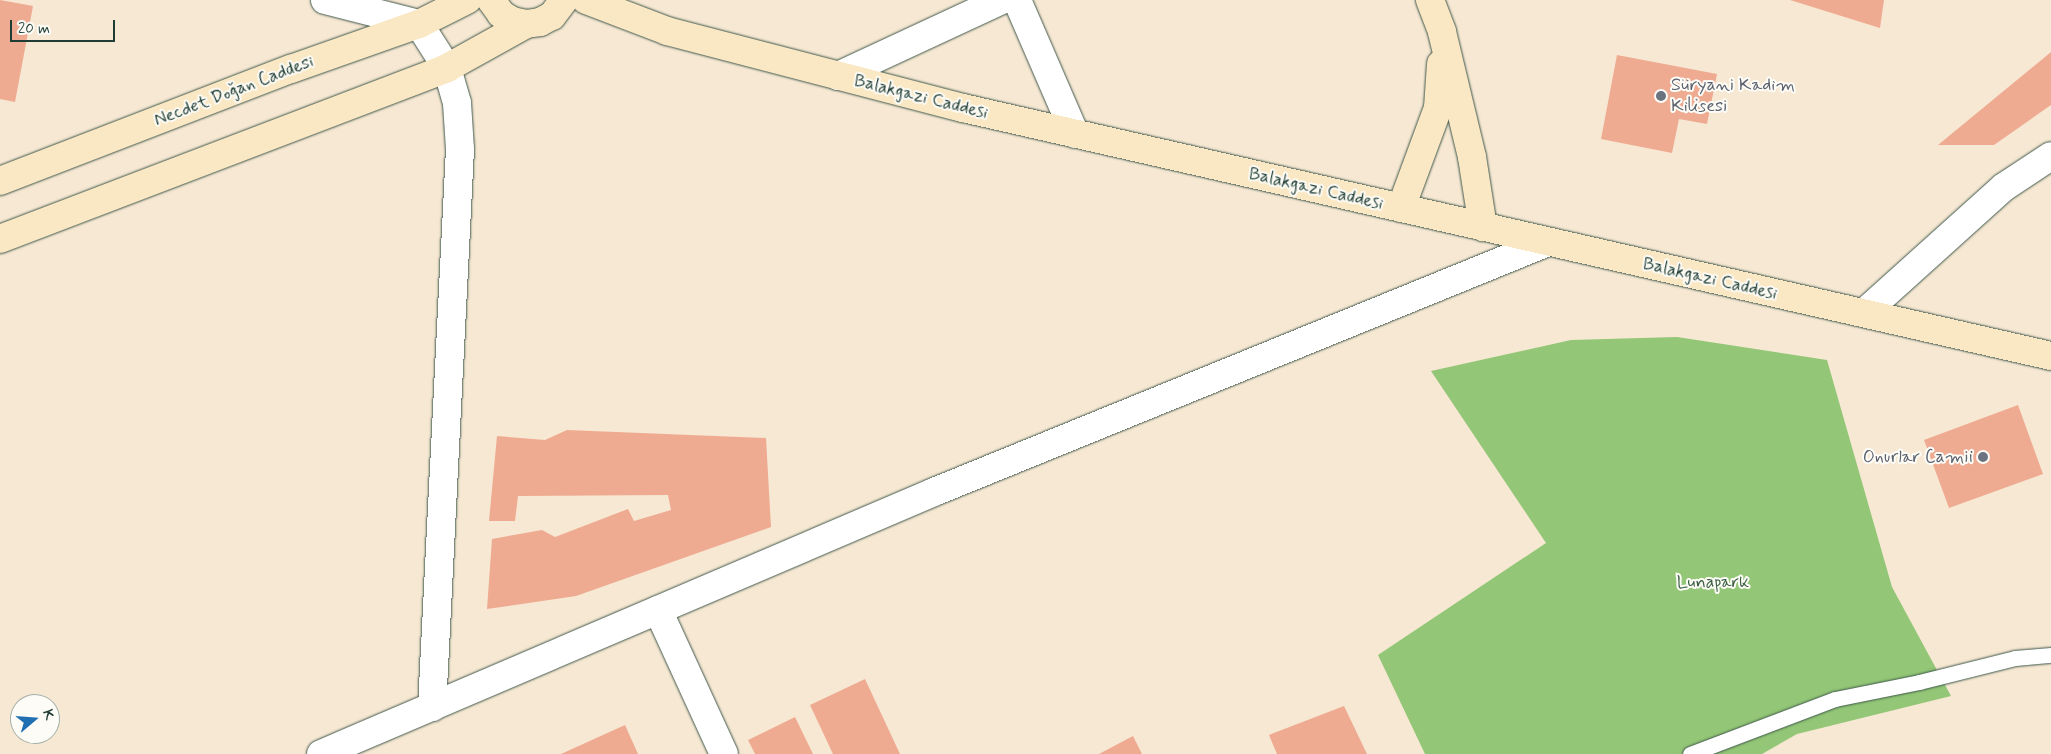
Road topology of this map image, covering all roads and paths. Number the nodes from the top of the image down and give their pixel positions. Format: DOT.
graph roads {
  1 [pos="325,0"];
  2 [pos="467,0"];
  3 [pos="491,0"];
  4 [pos="564,0"];
  5 [pos="586,0"];
  6 [pos="1002,0"];
  7 [pos="1017,0"];
  8 [pos="1430,0"];
  9 [pos="419,24"];
  10 [pos="526,24"];
  11 [pos="1442,32"];
  12 [pos="447,68"];
  13 [pos="838,76"];
  14 [pos="1075,134"];
  15 [pos="2051,156"];
  16 [pos="0,181"];
  17 [pos="1401,208"];
  18 [pos="1483,227"];
  19 [pos="0,239"];
  20 [pos="1548,242"];
  21 [pos="1864,314"];
  22 [pos="2051,356"];
  23 [pos="658,610"];
  24 [pos="2051,654"];
  25 [pos="432,707"];
  26 [pos="321,754"];
  27 [pos="724,754"];
  28 [pos="1690,754"];
  1 -- 9 [label="street"];
  2 -- 9 [label="main road, Necdet Doğan Caddesi"];
  3 -- 10 [label="main road"];
  4 -- 10 [label="main road"];
  5 -- 13 [label="main road, Balakgazi Caddesi"];
  6 -- 13 [label="street"];
  7 -- 14 [label="street"];
  8 -- 11 [label="main road"];
  9 -- 12 [label="street"];
  9 -- 16 [label="main road, Necdet Doğan Caddesi"];
  10 -- 12 [label="main road"];
  11 -- 17 [label="main road"];
  11 -- 18 [label="main road"];
  12 -- 19 [label="main road"];
  12 -- 25 [label="street"];
  13 -- 14 [label="main road, Balakgazi Caddesi"];
  14 -- 17 [label="main road, Balakgazi Caddesi"];
  15 -- 21 [label="street"];
  17 -- 18 [label="main road, Balakgazi Caddesi"];
  18 -- 20 [label="main road, Balakgazi Caddesi"];
  20 -- 21 [label="main road, Balakgazi Caddesi"];
  20 -- 23 [label="street"];
  21 -- 22 [label="main road, Balakgazi Caddesi"];
  23 -- 25 [label="street"];
  23 -- 27 [label="street"];
  24 -- 28 [label="lane"];
  25 -- 26 [label="street"];
}
